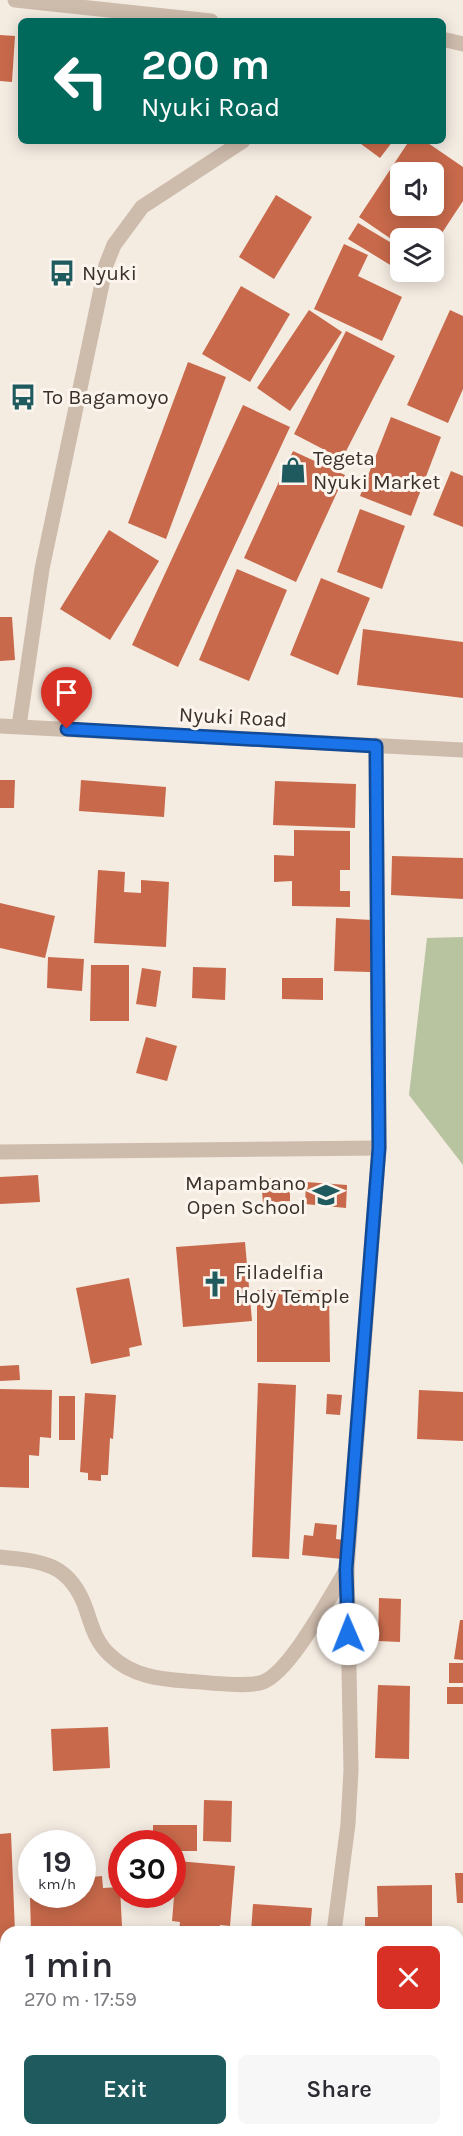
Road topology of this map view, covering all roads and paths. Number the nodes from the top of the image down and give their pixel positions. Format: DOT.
graph roads {
  1 [pos="15,0"];
  2 [pos="183,18"];
  3 [pos="446,40"];
  4 [pos="463,44"];
  5 [pos="238,144"];
  6 [pos="0,726"];
  7 [pos="20,726"];
  8 [pos="376,746"];
  9 [pos="463,750"];
  10 [pos="379,1148"];
  11 [pos="0,1152"];
  12 [pos="0,1557"];
  13 [pos="346,1569"];
  14 [pos="335,1926"];
  1 -- 2 [label="street"];
  3 -- 4 [label="street"];
  5 -- 7 [label="street"];
  6 -- 7 [label="street, Nyuki Road"];
  7 -- 8 [label="street, Nyuki Road"];
  8 -- 9 [label="street, Nyuki Road"];
  8 -- 10 [label="street"];
  10 -- 11 [label="street"];
  10 -- 13 [label="street"];
  12 -- 13 [label="street"];
  13 -- 14 [label="street"];
}
